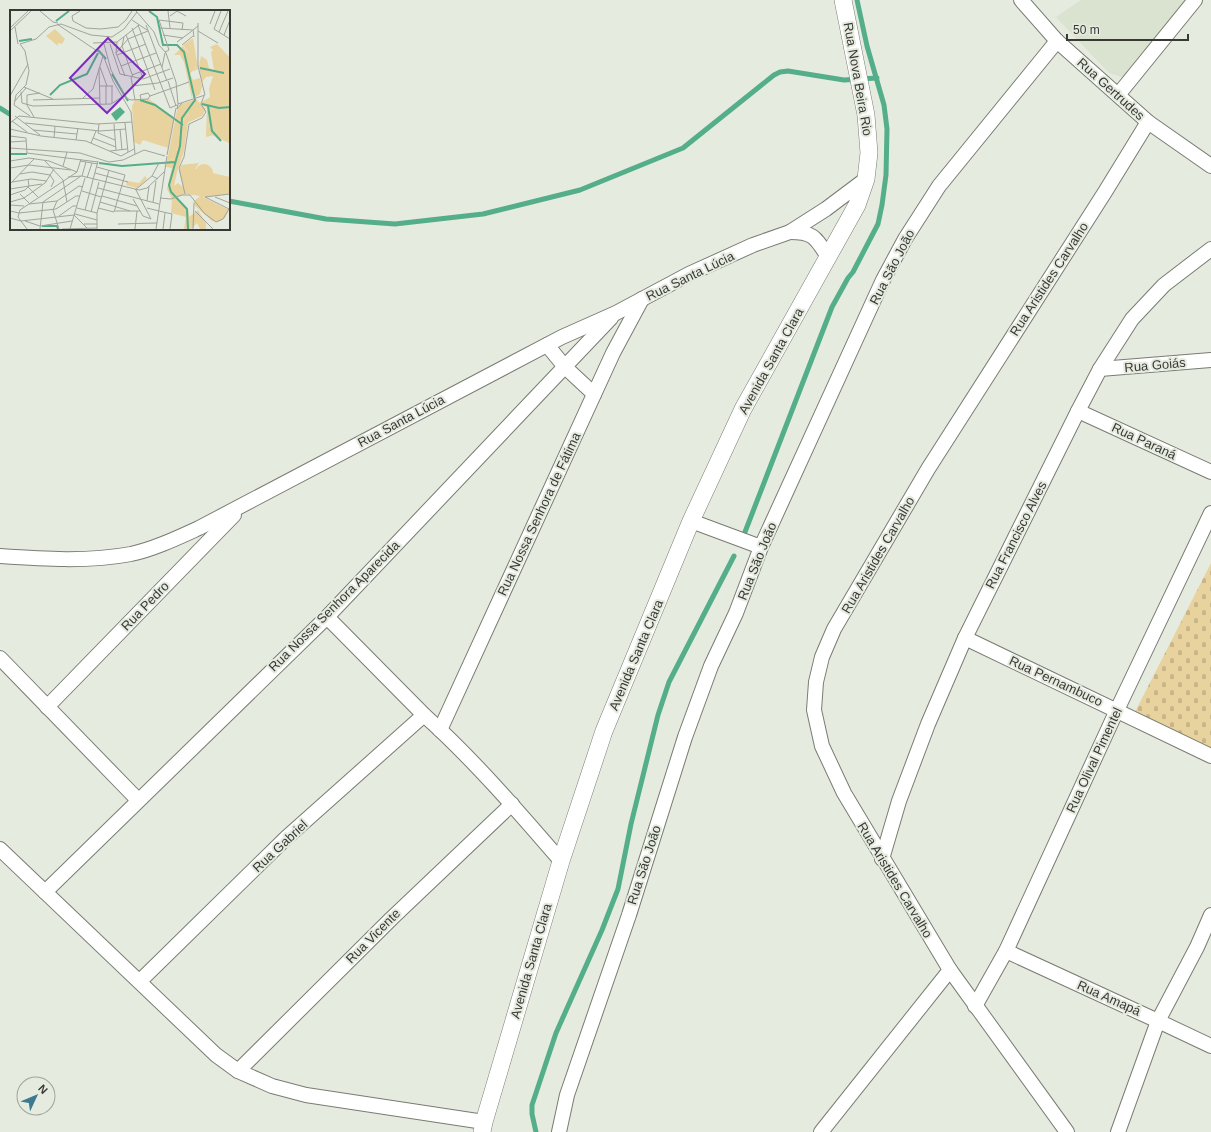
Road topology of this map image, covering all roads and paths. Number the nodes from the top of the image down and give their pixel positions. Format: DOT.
graph roads {
  1 [pos="843,0"];
  2 [pos="1021,0"];
  3 [pos="1194,0"];
  4 [pos="1057,41"];
  5 [pos="1118,95"];
  6 [pos="1148,122"];
  7 [pos="1211,166"];
  8 [pos="866,179"];
  9 [pos="857,205"];
  10 [pos="790,232"];
  11 [pos="1211,249"];
  12 [pos="828,257"];
  13 [pos="642,299"];
  14 [pos="616,313"];
  15 [pos="547,345"];
  16 [pos="1211,360"];
  17 [pos="564,367"];
  18 [pos="1100,369"];
  19 [pos="594,394"];
  20 [pos="1078,411"];
  21 [pos="1211,472"];
  22 [pos="244,504"];
  23 [pos="1211,513"];
  24 [pos="692,521"];
  25 [pos="761,547"];
  26 [pos="0,556"];
  27 [pos="327,616"];
  28 [pos="965,638"];
  29 [pos="0,658"];
  30 [pos="47,707"];
  31 [pos="1117,710"];
  32 [pos="424,715"];
  33 [pos="440,730"];
  34 [pos="1211,756"];
  35 [pos="138,800"];
  36 [pos="512,804"];
  37 [pos="0,849"];
  38 [pos="882,859"];
  39 [pos="561,861"];
  40 [pos="45,892"];
  41 [pos="1211,915"];
  42 [pos="1006,952"];
  43 [pos="950,970"];
  44 [pos="140,981"];
  45 [pos="975,1006"];
  46 [pos="1158,1020"];
  47 [pos="1211,1046"];
  48 [pos="238,1071"];
  49 [pos="483,1127"];
  50 [pos="824,1130"];
  51 [pos="559,1132"];
  52 [pos="1067,1132"];
  53 [pos="1118,1132"];
  1 -- 8 [label="street, Rua Nova Beira Rio"];
  2 -- 4 [label="street, Rua Gertrudes"];
  3 -- 5 [label="street"];
  4 -- 5 [label="street, Rua Gertrudes"];
  4 -- 25 [label="street, Rua São João"];
  5 -- 6 [label="street, Rua Gertrudes"];
  6 -- 7 [label="street, Rua Gertrudes"];
  6 -- 38 [label="street, Rua Aristides Carvalho"];
  8 -- 9 [label="street, Rua Nova Beira Rio"];
  8 -- 10 [label="street, Rua Santa Lúcia"];
  9 -- 12 [label="street, Avenida Santa Clara"];
  10 -- 12 [label="street, Rua Santa Lúcia"];
  10 -- 13 [label="street, Rua Santa Lúcia"];
  11 -- 18 [label="street, Rua Francisco Alves"];
  12 -- 24 [label="street, Avenida Santa Clara"];
  13 -- 14 [label="street, Rua Santa Lúcia"];
  13 -- 19 [label="street, Rua Nossa Senhora de Fátima"];
  14 -- 15 [label="street, Rua Santa Lúcia"];
  14 -- 17 [label="street, Rua Nossa Senhora Aparecida"];
  15 -- 17 [label="street"];
  15 -- 22 [label="street, Rua Santa Lúcia"];
  16 -- 18 [label="street, Rua Goiás"];
  17 -- 19 [label="street"];
  17 -- 27 [label="street, Rua Nossa Senhora Aparecida"];
  18 -- 20 [label="street, Rua Francisco Alves"];
  19 -- 33 [label="street, Rua Nossa Senhora de Fátima"];
  20 -- 21 [label="street, Rua Paraná"];
  20 -- 28 [label="street, Rua Francisco Alves"];
  22 -- 26 [label="street, Rua Santa Lúcia"];
  22 -- 30 [label="street, Rua Pedro"];
  23 -- 31 [label="street, Rua Olival Pimentel"];
  24 -- 25 [label="street"];
  24 -- 39 [label="street, Avenida Santa Clara"];
  25 -- 51 [label="street, Rua São João"];
  27 -- 32 [label="street"];
  27 -- 35 [label="street, Rua Nossa Senhora Aparecida"];
  28 -- 31 [label="street, Rua Pernambuco"];
  28 -- 38 [label="street, Rua Francisco Alves"];
  29 -- 30 [label="street"];
  30 -- 35 [label="street"];
  31 -- 34 [label="street, Rua Pernambuco"];
  31 -- 42 [label="street, Rua Olival Pimentel"];
  32 -- 33 [label="street"];
  32 -- 44 [label="street, Rua Gabriel"];
  33 -- 36 [label="street"];
  35 -- 40 [label="street, Rua Nossa Senhora Aparecida"];
  36 -- 39 [label="street"];
  36 -- 48 [label="street, Rua Vicente"];
  37 -- 40 [label="street"];
  38 -- 43 [label="street, Rua Aristides Carvalho"];
  39 -- 49 [label="street, Avenida Santa Clara"];
  40 -- 44 [label="street"];
  41 -- 46 [label="street"];
  42 -- 45 [label="street, Rua Olival Pimentel"];
  42 -- 46 [label="street, Rua Amapá"];
  43 -- 45 [label="street, Rua Aristides Carvalho"];
  43 -- 50 [label="street"];
  44 -- 48 [label="street"];
  45 -- 52 [label="street, Rua Aristides Carvalho"];
  46 -- 47 [label="street, Rua Amapá"];
  46 -- 53 [label="street"];
  48 -- 49 [label="street"];
}
